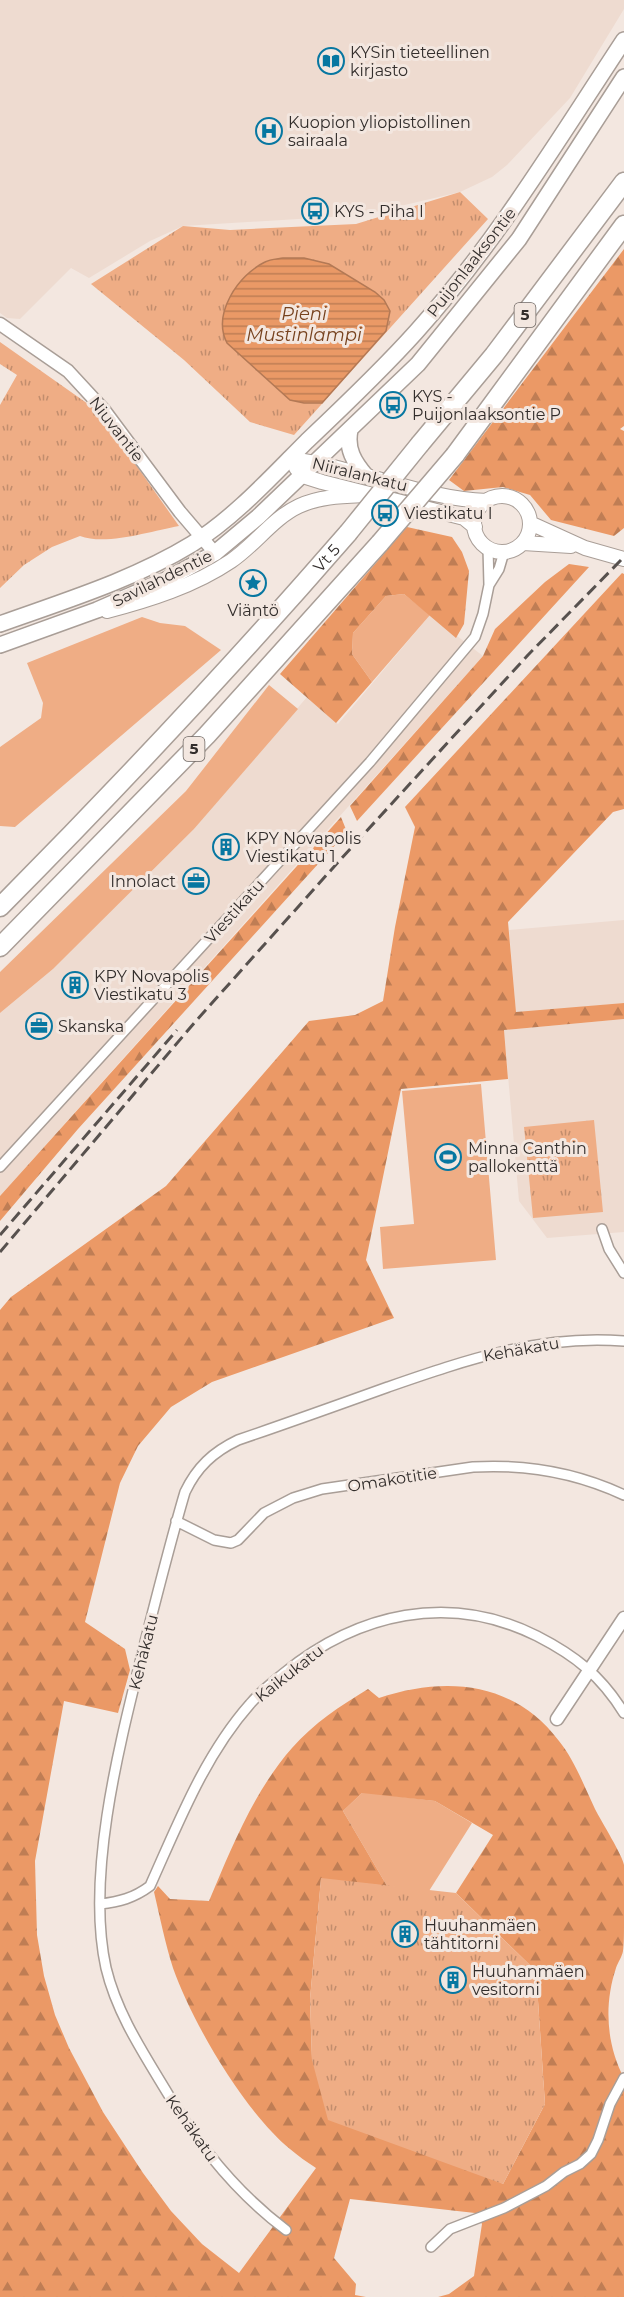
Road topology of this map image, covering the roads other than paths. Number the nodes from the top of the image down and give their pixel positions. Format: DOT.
graph roads {
  1 [pos="624,40"];
  2 [pos="624,77"];
  3 [pos="624,182"];
  4 [pos="624,225"];
  5 [pos="0,324"];
  6 [pos="350,430"];
  7 [pos="289,459"];
  8 [pos="317,462"];
  9 [pos="303,476"];
  10 [pos="366,476"];
  11 [pos="367,495"];
  12 [pos="487,501"];
  13 [pos="530,523"];
  14 [pos="475,527"];
  15 [pos="201,538"];
  16 [pos="524,543"];
  17 [pos="488,548"];
  18 [pos="585,548"];
  19 [pos="504,552"];
  20 [pos="215,553"];
  21 [pos="624,559"];
  22 [pos="489,585"];
  23 [pos="0,624"];
  24 [pos="50,627"];
  25 [pos="0,645"];
  26 [pos="0,907"];
  27 [pos="0,948"];
  28 [pos="0,1167"];
  29 [pos="602,1229"];
  30 [pos="624,1273"];
  31 [pos="624,1341"];
  32 [pos="624,1495"];
  33 [pos="176,1521"];
  34 [pos="624,1618"];
  35 [pos="590,1669"];
  36 [pos="624,1713"];
  37 [pos="557,1719"];
  38 [pos="99,1904"];
  39 [pos="624,2078"];
  40 [pos="286,2230"];
  41 [pos="431,2247"];
  1 -- 7 [label="main road, Puijonlaaksontie"];
  2 -- 6 [label="main road, Puijonlaaksontie"];
  3 -- 26 [label="highway, Vt 5 / 5, bridge"];
  4 -- 27 [label="highway, Vt 5 / 5, bridge"];
  5 -- 15 [label="street, Niuvantie"];
  6 -- 8 [label="main road, Puijonlaaksontie"];
  6 -- 10 [label="main road"];
  7 -- 8 [label="main road, Niiralankatu"];
  7 -- 9 [label="main road, Niiralankatu"];
  7 -- 15 [label="main road, Savilahdentie"];
  8 -- 9 [label="main road, Puijonlaaksontie"];
  8 -- 10 [label="main road, Niiralankatu"];
  9 -- 11 [label="main road, Niiralankatu"];
  9 -- 20 [label="main road, Savilahdentie"];
  10 -- 12 [label="main road, Niiralankatu"];
  11 -- 14 [label="main road, Niiralankatu"];
  11 -- 24 [label="main road"];
  12 -- 13 [label="main road"];
  12 -- 14 [label="main road"];
  13 -- 16 [label="main road"];
  13 -- 18 [label="main road"];
  14 -- 17 [label="main road"];
  15 -- 20 [label="street, Niuvantie"];
  15 -- 23 [label="main road, Savilahdentie"];
  16 -- 18 [label="main road"];
  16 -- 19 [label="main road"];
  17 -- 19 [label="main road"];
  17 -- 22 [label="street, Viestikatu"];
  18 -- 21 [label="main road"];
  19 -- 22 [label="street, Viestikatu"];
  20 -- 24 [label="main road, Savilahdentie"];
  22 -- 28 [label="street, Viestikatu"];
  24 -- 25 [label="main road, Savilahdentie"];
  29 -- 30 [label="street"];
  31 -- 33 [label="street, Kehäkatu"];
  32 -- 33 [label="street, Omakotitie"];
  33 -- 38 [label="street, Kehäkatu"];
  34 -- 35 [label="street"];
  35 -- 36 [label="street, Kaikukatu"];
  35 -- 37 [label="street"];
  35 -- 38 [label="street, Kaikukatu"];
  38 -- 40 [label="street, Kehäkatu"];
  39 -- 41 [label="street"];
}
